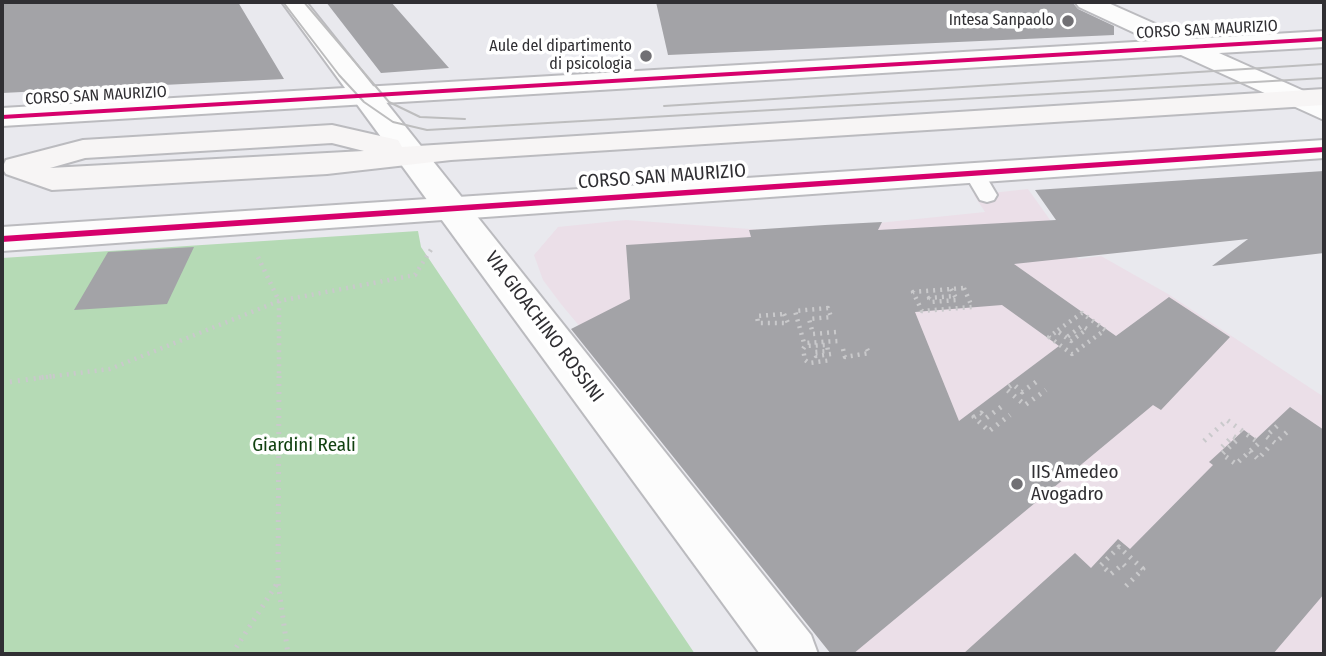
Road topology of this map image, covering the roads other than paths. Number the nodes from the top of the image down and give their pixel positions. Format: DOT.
graph roads {
  1 [pos="294,2"];
  2 [pos="1087,2"];
  3 [pos="1324,39"];
  4 [pos="1182,46"];
  5 [pos="369,97"];
  6 [pos="1311,98"];
  7 [pos="1324,111"];
  8 [pos="2,117"];
  9 [pos="1324,149"];
  10 [pos="409,153"];
  11 [pos="9,168"];
  12 [pos="444,225"];
  13 [pos="2,239"];
  14 [pos="792,654"];
  1 -- 5 [label="street, VIA GIOACHINO ROSSINI"];
  2 -- 4 [label="street"];
  3 -- 4 [label="street, CORSO SAN MAURIZIO"];
  4 -- 5 [label="street, CORSO SAN MAURIZIO"];
  4 -- 6 [label="street"];
  5 -- 8 [label="street, CORSO SAN MAURIZIO"];
  5 -- 10 [label="street, VIA GIOACHINO ROSSINI"];
  6 -- 7 [label="street"];
  6 -- 10 [label="main road, CORSO SAN MAURIZIO"];
  9 -- 12 [label="street, CORSO SAN MAURIZIO"];
  10 -- 11 [label="main road, CORSO SAN MAURIZIO"];
  10 -- 12 [label="street, VIA GIOACHINO ROSSINI"];
  12 -- 13 [label="street, CORSO SAN MAURIZIO"];
  12 -- 14 [label="street, VIA GIOACHINO ROSSINI"];
}
